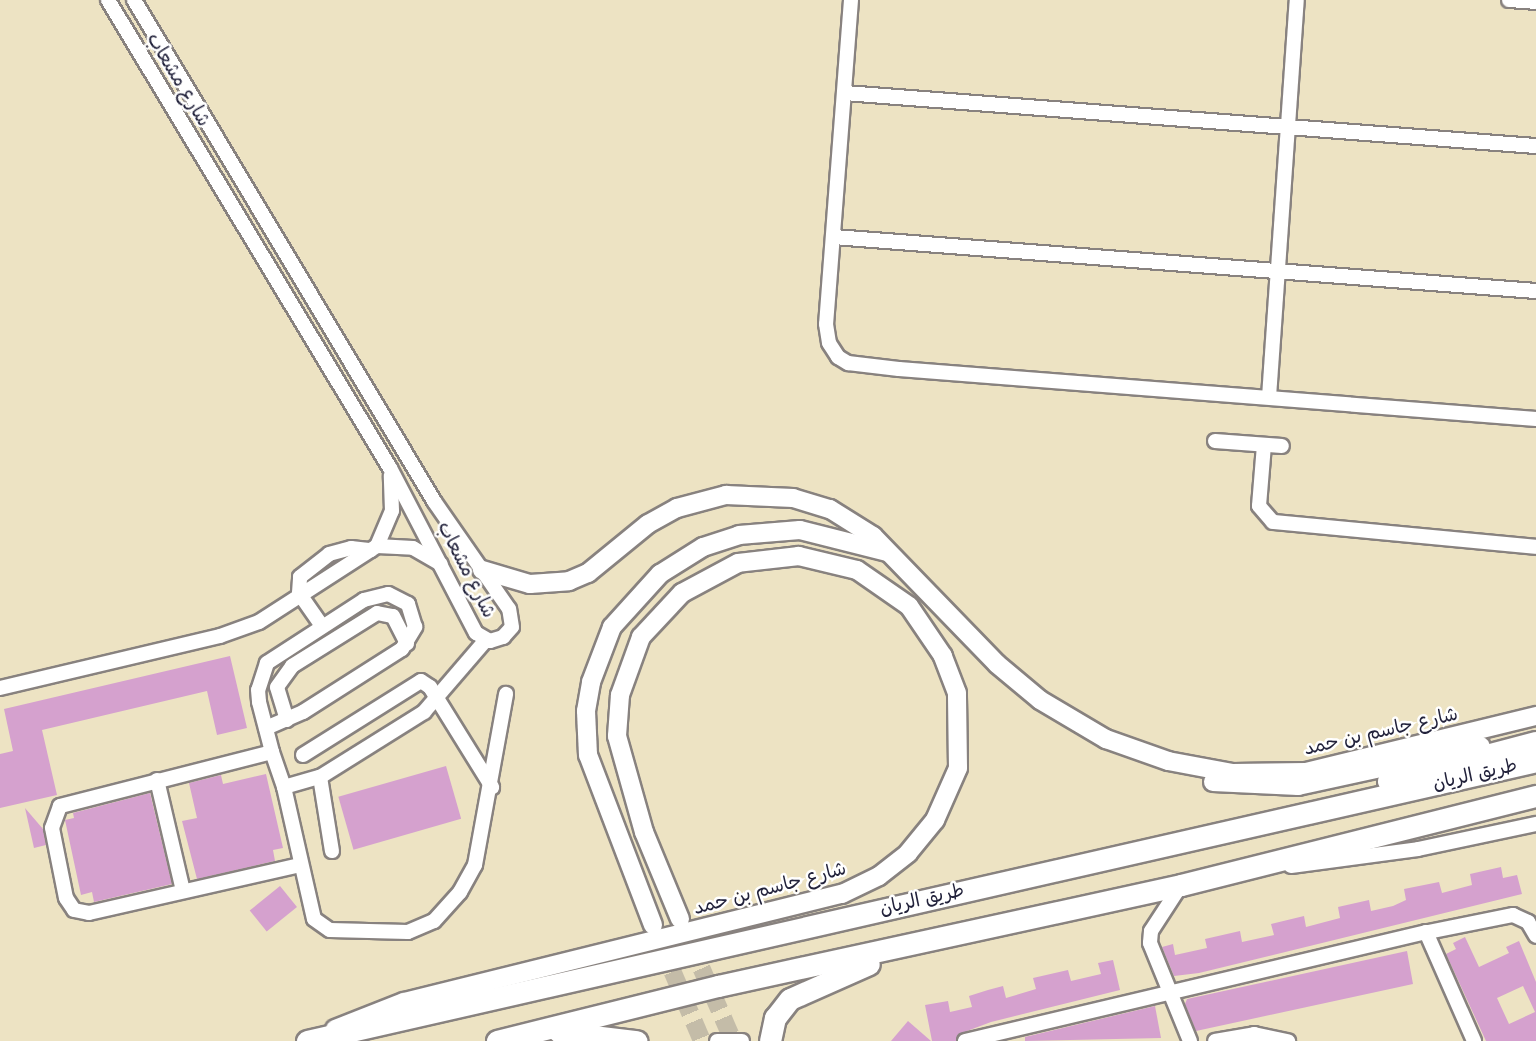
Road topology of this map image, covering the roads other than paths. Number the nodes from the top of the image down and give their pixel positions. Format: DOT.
graph roads {
  1 [pos="108,0"];
  2 [pos="852,0"];
  3 [pos="1297,0"];
  4 [pos="1509,0"];
  5 [pos="136,1"];
  6 [pos="1536,2"];
  7 [pos="845,93"];
  8 [pos="1288,127"];
  9 [pos="1536,146"];
  10 [pos="834,237"];
  11 [pos="1277,271"];
  12 [pos="1536,291"];
  13 [pos="1269,397"];
  14 [pos="1536,419"];
  15 [pos="1214,441"];
  16 [pos="1264,445"];
  17 [pos="1282,446"];
  18 [pos="390,468"];
  19 [pos="1536,547"];
  20 [pos="374,548"];
  21 [pos="890,553"];
  22 [pos="445,566"];
  23 [pos="482,570"];
  24 [pos="302,597"];
  25 [pos="322,626"];
  26 [pos="486,640"];
  27 [pos="407,644"];
  28 [pos="0,688"];
  29 [pos="506,694"];
  30 [pos="437,699"];
  31 [pos="1536,716"];
  32 [pos="287,720"];
  33 [pos="266,728"];
  34 [pos="1536,734"];
  35 [pos="1106,738"];
  36 [pos="1536,742"];
  37 [pos="272,752"];
  38 [pos="303,755"];
  39 [pos="1536,761"];
  40 [pos="320,777"];
  41 [pos="157,780"];
  42 [pos="284,787"];
  43 [pos="492,787"];
  44 [pos="1536,796"];
  45 [pos="1323,810"];
  46 [pos="1536,824"];
  47 [pos="332,851"];
  48 [pos="301,865"];
  49 [pos="1206,878"];
  50 [pos="1181,885"];
  51 [pos="183,891"];
  52 [pos="680,919"];
  53 [pos="653,925"];
  54 [pos="1428,932"];
  55 [pos="1536,936"];
  56 [pos="932,940"];
  57 [pos="1168,994"];
  58 [pos="540,1031"];
  59 [pos="310,1041"];
  60 [pos="497,1041"];
  61 [pos="636,1041"];
  62 [pos="717,1041"];
  63 [pos="742,1041"];
  64 [pos="770,1041"];
  65 [pos="965,1041"];
  66 [pos="1190,1041"];
  67 [pos="1215,1041"];
  68 [pos="1288,1041"];
  69 [pos="1474,1041"];
  1 -- 18 [label="street, شارع مشعاب"];
  2 -- 7 [label="street"];
  3 -- 8 [label="street"];
  4 -- 6 [label="street"];
  5 -- 23 [label="street, شارع مشعاب"];
  7 -- 8 [label="street"];
  7 -- 10 [label="street"];
  8 -- 9 [label="street"];
  8 -- 11 [label="street"];
  10 -- 11 [label="street"];
  10 -- 13 [label="street"];
  11 -- 12 [label="street"];
  11 -- 13 [label="street"];
  13 -- 14 [label="street"];
  15 -- 16 [label="street"];
  16 -- 17 [label="street"];
  16 -- 19 [label="street"];
  18 -- 20 [label="street"];
  18 -- 22 [label="street, شارع مشعاب"];
  20 -- 22 [label="street"];
  20 -- 24 [label="street"];
  20 -- 24 [label="street"];
  21 -- 23 [label="main road, شارع جاسم بن حمد"];
  21 -- 35 [label="main road, شارع جاسم بن حمد"];
  21 -- 53 [label="main road"];
  22 -- 26 [label="street, شارع مشعاب"];
  23 -- 26 [label="street, شارع مشعاب"];
  24 -- 25 [label="street"];
  24 -- 28 [label="street"];
  25 -- 27 [label="street"];
  25 -- 33 [label="street"];
  26 -- 30 [label="street"];
  27 -- 32 [label="street"];
  27 -- 32 [label="street"];
  29 -- 43 [label="street"];
  30 -- 38 [label="street"];
  30 -- 40 [label="street"];
  30 -- 43 [label="street"];
  31 -- 35 [label="main road, شارع جاسم بن حمد"];
  32 -- 33 [label="street"];
  33 -- 37 [label="street"];
  34 -- 35 [label="main road"];
  36 -- 45 [label="highway"];
  37 -- 41 [label="street"];
  37 -- 42 [label="street"];
  39 -- 45 [label="highway, طريق الريان"];
  40 -- 42 [label="street"];
  40 -- 47 [label="street"];
  41 -- 51 [label="street"];
  41 -- 51 [label="street"];
  42 -- 48 [label="street"];
  43 -- 48 [label="street"];
  44 -- 49 [label="highway, طريق الريان"];
  45 -- 59 [label="highway, طريق الريان"];
  46 -- 49 [label="street, طريق الريان"];
  48 -- 51 [label="street"];
  49 -- 50 [label="highway, طريق الريان"];
  50 -- 56 [label="highway, طريق الريان"];
  50 -- 57 [label="street"];
  52 -- 59 [label="main road, شارع جاسم بن حمد"];
  54 -- 55 [label="street"];
  54 -- 57 [label="street"];
  54 -- 69 [label="street"];
  56 -- 58 [label="highway, طريق الريان"];
  56 -- 64 [label="highway"];
  57 -- 65 [label="street"];
  57 -- 66 [label="street"];
  58 -- 60 [label="highway, طريق الريان"];
  58 -- 61 [label="highway"];
  62 -- 63 [label="street"];
  67 -- 68 [label="street"];
}
